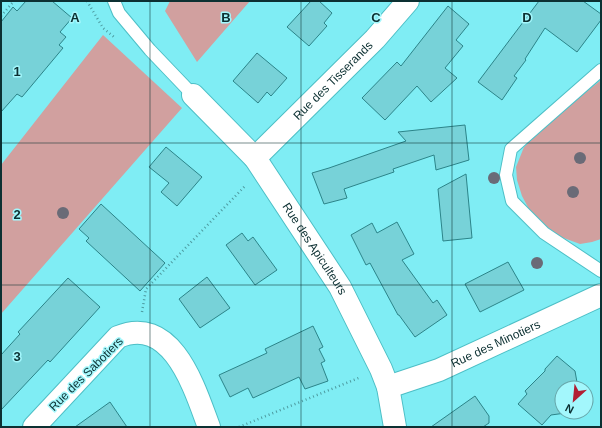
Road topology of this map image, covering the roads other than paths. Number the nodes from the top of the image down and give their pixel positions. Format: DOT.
graph roads {
  1 [pos="114,1"];
  2 [pos="408,1"];
  3 [pos="601,70"];
  4 [pos="193,95"];
  5 [pos="258,163"];
  6 [pos="601,271"];
  7 [pos="601,295"];
  8 [pos="384,378"];
  9 [pos="34,427"];
  10 [pos="209,427"];
  11 [pos="395,427"];
  1 -- 4 [label="lane"];
  2 -- 5 [label="street, Rue des Tisserands"];
  3 -- 6 [label="lane"];
  4 -- 5 [label="street, Rue des Apiculteurs"];
  5 -- 8 [label="street, Rue des Apiculteurs"];
  7 -- 8 [label="street, Rue des Minotiers"];
  8 -- 11 [label="street, Rue des Apiculteurs"];
  9 -- 10 [label="street, Rue des Sabotiers"];
}
